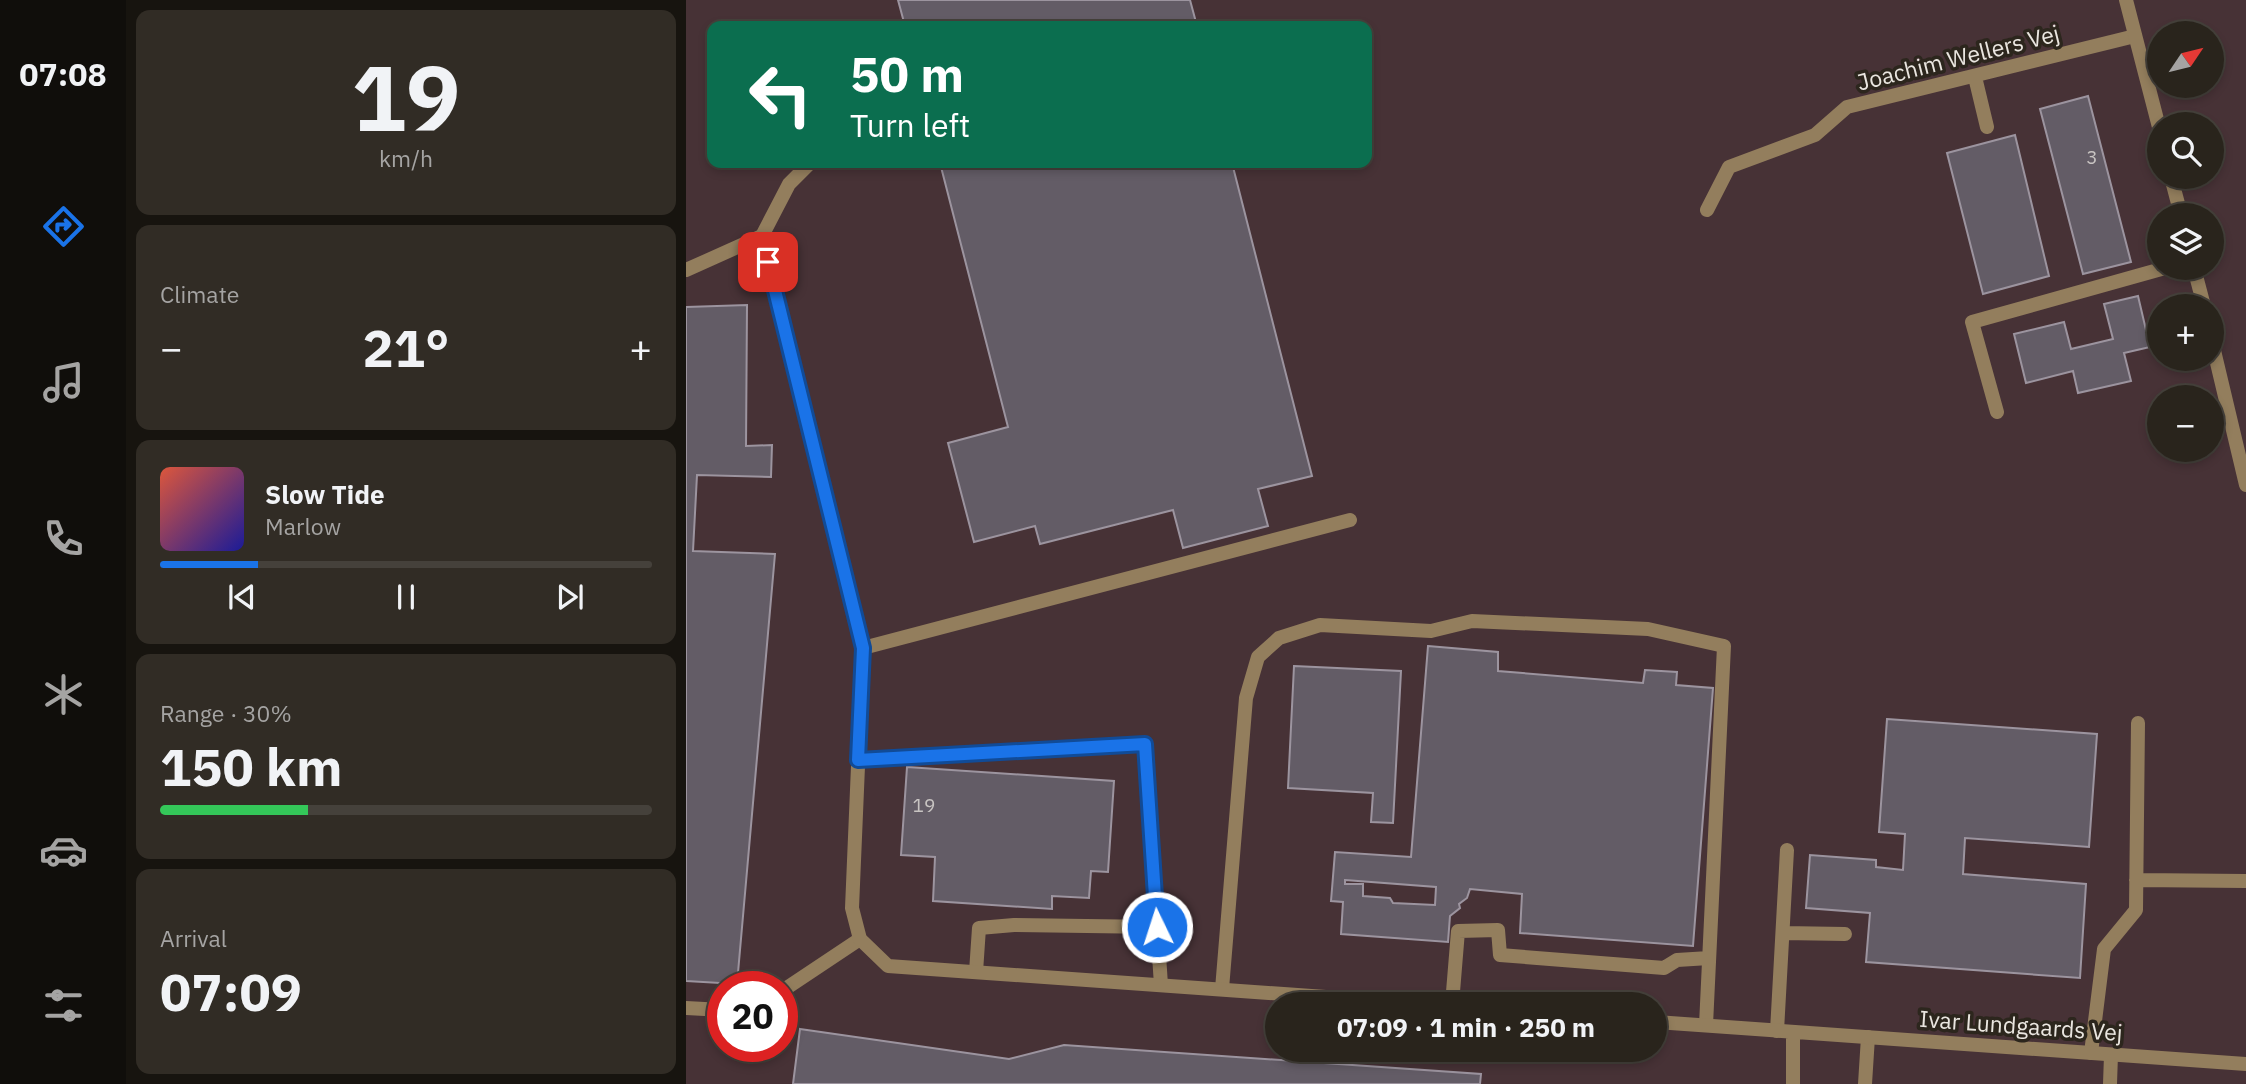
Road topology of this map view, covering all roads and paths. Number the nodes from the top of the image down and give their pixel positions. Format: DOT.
graph roads {
  1 [pos="2126,0"];
  2 [pos="2135,36"];
  3 [pos="1975,77"];
  4 [pos="2155,112"];
  5 [pos="1987,127"];
  6 [pos="805,168"];
  7 [pos="1707,210"];
  8 [pos="762,236"];
  9 [pos="686,270"];
  10 [pos="2147,273"];
  11 [pos="2219,371"];
  12 [pos="1997,412"];
  13 [pos="2246,485"];
  14 [pos="1350,520"];
  15 [pos="863,648"];
  16 [pos="2138,723"];
  17 [pos="858,760"];
  18 [pos="1787,850"];
  19 [pos="2136,880"];
  20 [pos="2246,881"];
  21 [pos="1157,927"];
  22 [pos="1783,933"];
  23 [pos="1845,934"];
  24 [pos="860,939"];
  25 [pos="1709,958"];
  26 [pos="976,972"];
  27 [pos="798,980"];
  28 [pos="1161,985"];
  29 [pos="1222,989"];
  30 [pos="1265,992"];
  31 [pos="1453,992"];
  32 [pos="686,1008"];
  33 [pos="707,1009"];
  34 [pos="1667,1022"];
  35 [pos="1706,1025"];
  36 [pos="1777,1031"];
  37 [pos="1793,1032"];
  38 [pos="1868,1037"];
  39 [pos="2091,1053"];
  40 [pos="2111,1055"];
  41 [pos="2246,1065"];
  42 [pos="1793,1084"];
  43 [pos="1865,1084"];
  44 [pos="2110,1084"];
  1 -- 2 [label="street"];
  2 -- 3 [label="street, Joachim Wellers Vej"];
  2 -- 4 [label="street"];
  3 -- 5 [label="street"];
  3 -- 7 [label="street, Joachim Wellers Vej"];
  6 -- 8 [label="street"];
  8 -- 9 [label="street"];
  8 -- 15 [label="street"];
  10 -- 12 [label="street"];
  11 -- 13 [label="street"];
  14 -- 15 [label="street"];
  15 -- 17 [label="street"];
  16 -- 19 [label="street"];
  17 -- 21 [label="street"];
  17 -- 24 [label="street"];
  18 -- 22 [label="street"];
  19 -- 20 [label="street"];
  19 -- 39 [label="street"];
  21 -- 26 [label="street"];
  21 -- 28 [label="street"];
  22 -- 23 [label="street"];
  22 -- 36 [label="street"];
  24 -- 26 [label="street"];
  24 -- 27 [label="street"];
  25 -- 29 [label="street"];
  25 -- 31 [label="street"];
  25 -- 35 [label="street"];
  26 -- 28 [label="street"];
  28 -- 29 [label="street"];
  29 -- 30 [label="street"];
  32 -- 33 [label="street"];
  34 -- 35 [label="street, Ivar Lundgaards Vej"];
  35 -- 36 [label="street, Ivar Lundgaards Vej"];
  36 -- 37 [label="street, Ivar Lundgaards Vej"];
  37 -- 38 [label="street, Ivar Lundgaards Vej"];
  37 -- 42 [label="street"];
  38 -- 39 [label="street, Ivar Lundgaards Vej"];
  38 -- 43 [label="street"];
  39 -- 40 [label="street, Ivar Lundgaards Vej"];
  40 -- 41 [label="street, Ivar Lundgaards Vej"];
  40 -- 44 [label="street"];
}
